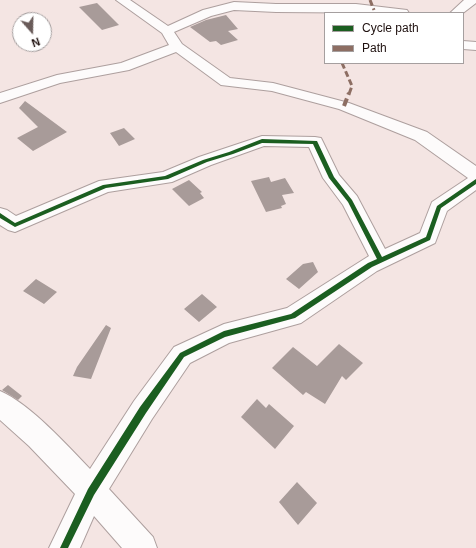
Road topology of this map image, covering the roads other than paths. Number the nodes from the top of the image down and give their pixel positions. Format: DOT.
graph roads {
  1 [pos="122,0"];
  2 [pos="472,0"];
  3 [pos="314,4"];
  4 [pos="394,12"];
  5 [pos="457,12"];
  6 [pos="167,31"];
  7 [pos="464,45"];
  8 [pos="476,46"];
  9 [pos="178,47"];
  10 [pos="0,98"];
  11 [pos="476,175"];
  12 [pos="476,181"];
  13 [pos="0,215"];
  14 [pos="381,260"];
  15 [pos="0,404"];
  16 [pos="91,492"];
  17 [pos="64,548"];
  18 [pos="142,548"];
  1 -- 6 [label="street"];
  2 -- 5 [label="street"];
  3 -- 4 [label="street"];
  3 -- 6 [label="street"];
  6 -- 9 [label="street"];
  7 -- 8 [label="street"];
  9 -- 10 [label="street"];
  9 -- 11 [label="street"];
  12 -- 14 [label="street"];
  13 -- 14 [label="street"];
  14 -- 16 [label="street"];
  15 -- 16 [label="street"];
  16 -- 17 [label="street"];
  16 -- 18 [label="street"];
}
